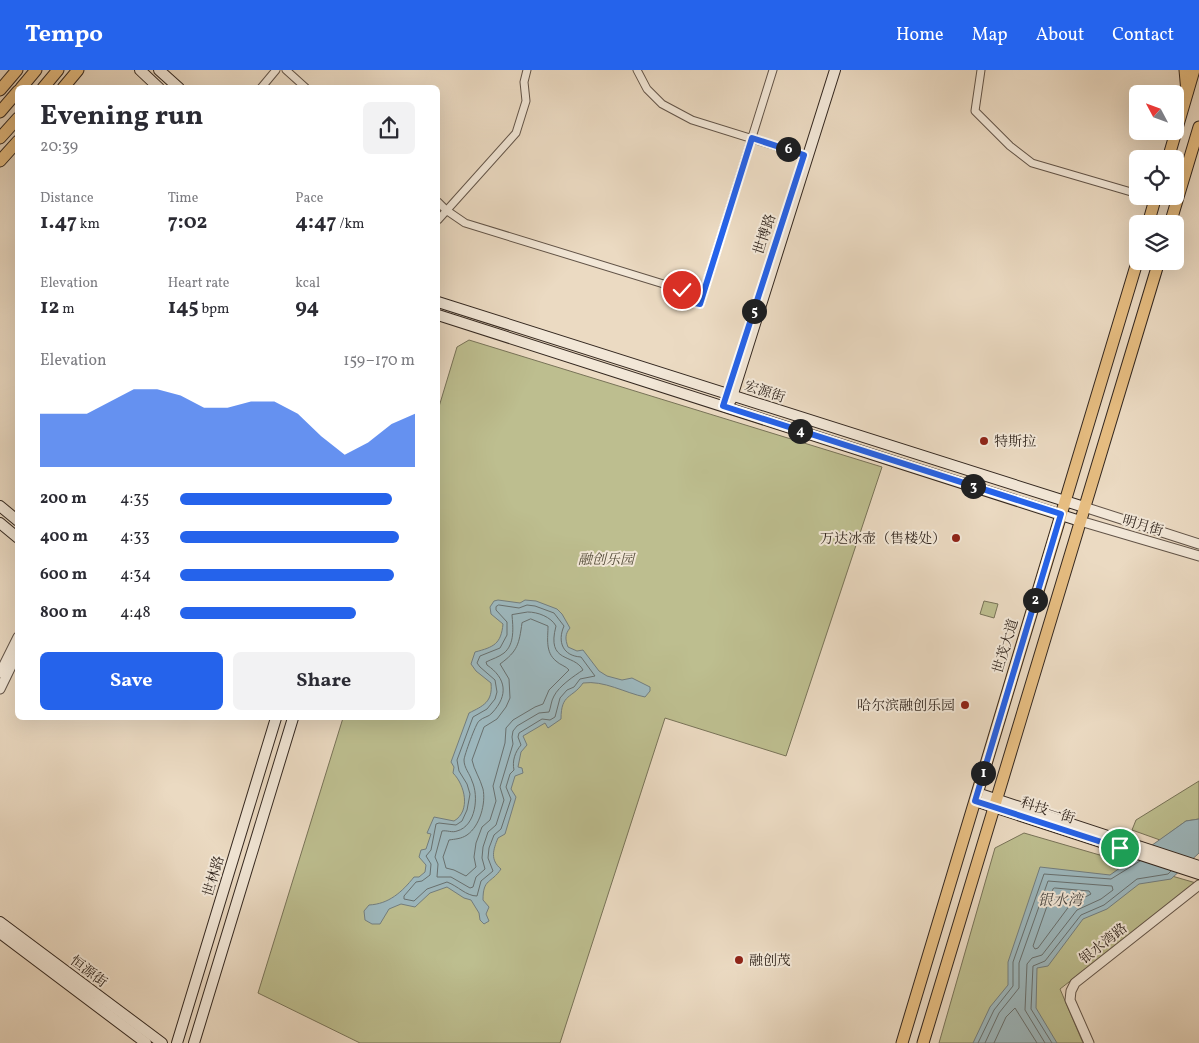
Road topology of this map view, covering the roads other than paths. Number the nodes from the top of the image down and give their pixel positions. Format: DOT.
graph roads {
  1 [pos="17,70"];
  2 [pos="36,70"];
  3 [pos="58,70"];
  4 [pos="78,70"];
  5 [pos="140,70"];
  6 [pos="159,70"];
  7 [pos="276,70"];
  8 [pos="286,70"];
  9 [pos="527,70"];
  10 [pos="638,70"];
  11 [pos="773,70"];
  12 [pos="829,70"];
  13 [pos="835,70"];
  14 [pos="981,70"];
  15 [pos="1185,70"];
  16 [pos="1194,70"];
  17 [pos="24,85"];
  18 [pos="46,85"];
  19 [pos="66,85"];
  20 [pos="156,85"];
  21 [pos="176,85"];
  22 [pos="264,85"];
  23 [pos="303,85"];
  24 [pos="0,90"];
  25 [pos="1188,92"];
  26 [pos="15,95"];
  27 [pos="0,112"];
  28 [pos="15,121"];
  29 [pos="1199,127"];
  30 [pos="0,138"];
  31 [pos="752,138"];
  32 [pos="15,144"];
  33 [pos="1171,150"];
  34 [pos="804,155"];
  35 [pos="0,161"];
  36 [pos="1129,191"];
  37 [pos="440,204"];
  38 [pos="446,210"];
  39 [pos="1173,215"];
  40 [pos="440,218"];
  41 [pos="1134,270"];
  42 [pos="1155,270"];
  43 [pos="440,303"];
  44 [pos="440,315"];
  45 [pos="730,394"];
  46 [pos="726,407"];
  47 [pos="1065,501"];
  48 [pos="0,506"];
  49 [pos="1084,507"];
  50 [pos="1061,514"];
  51 [pos="15,518"];
  52 [pos="1080,521"];
  53 [pos="0,523"];
  54 [pos="15,536"];
  55 [pos="1199,544"];
  56 [pos="1199,556"];
  57 [pos="15,643"];
  58 [pos="15,658"];
  59 [pos="0,673"];
  60 [pos="0,689"];
  61 [pos="275,720"];
  62 [pos="292,720"];
  63 [pos="976,797"];
  64 [pos="995,803"];
  65 [pos="1121,844"];
  66 [pos="1199,866"];
  67 [pos="1199,874"];
  68 [pos="1199,885"];
  69 [pos="0,922"];
  70 [pos="0,933"];
  71 [pos="146,1043"];
  72 [pos="162,1043"];
  73 [pos="177,1043"];
  74 [pos="194,1043"];
  75 [pos="902,1043"];
  76 [pos="923,1043"];
  77 [pos="1089,1043"];
  1 -- 24 [label="main road"];
  2 -- 17 [label="main road"];
  3 -- 18 [label="main road"];
  4 -- 19 [label="main road"];
  5 -- 20 [label="main road"];
  6 -- 21 [label="main road"];
  7 -- 22 [label="street"];
  8 -- 23 [label="street"];
  9 -- 38 [label="street"];
  10 -- 31 [label="street"];
  11 -- 31 [label="street"];
  12 -- 34 [label="main road, 世博路"];
  13 -- 45 [label="main road, 世博路"];
  14 -- 36 [label="street"];
  15 -- 25 [label="main road"];
  16 -- 25 [label="main road"];
  25 -- 33 [label="main road"];
  26 -- 27 [label="main road"];
  28 -- 30 [label="main road"];
  29 -- 39 [label="main road"];
  31 -- 34 [label="street"];
  31 -- 38 [label="street"];
  32 -- 35 [label="main road"];
  34 -- 45 [label="main road, 世博路"];
  37 -- 38 [label="street"];
  38 -- 40 [label="street"];
  41 -- 47 [label="main road, 世茂大道"];
  42 -- 49 [label="main road"];
  43 -- 45 [label="main road, 宏源街"];
  44 -- 46 [label="main road, 宏源街"];
  45 -- 46 [label="main road, 世博路"];
  45 -- 47 [label="main road, 宏源街"];
  46 -- 50 [label="main road, 宏源街"];
  47 -- 49 [label="main road, 宏源街"];
  47 -- 50 [label="main road, 世茂大道"];
  48 -- 51 [label="main road"];
  49 -- 52 [label="main road"];
  49 -- 55 [label="street, 明月街"];
  50 -- 52 [label="main road, 宏源街"];
  50 -- 63 [label="main road, 世茂大道"];
  52 -- 56 [label="street, 明月街"];
  52 -- 64 [label="main road"];
  53 -- 54 [label="main road"];
  57 -- 59 [label="street"];
  58 -- 60 [label="street"];
  61 -- 73 [label="main road, 世林路"];
  62 -- 74 [label="main road"];
  63 -- 64 [label="main road, 科技一街"];
  63 -- 75 [label="main road, 世茂大道"];
  64 -- 65 [label="main road, 科技一街"];
  64 -- 76 [label="main road"];
  65 -- 66 [label="main road, 科技一街"];
  65 -- 67 [label="main road, 科技一街"];
  68 -- 77 [label="street, 银水湾路"];
  69 -- 72 [label="main road, 恒源街"];
  70 -- 71 [label="main road, 恒源街"];
}
